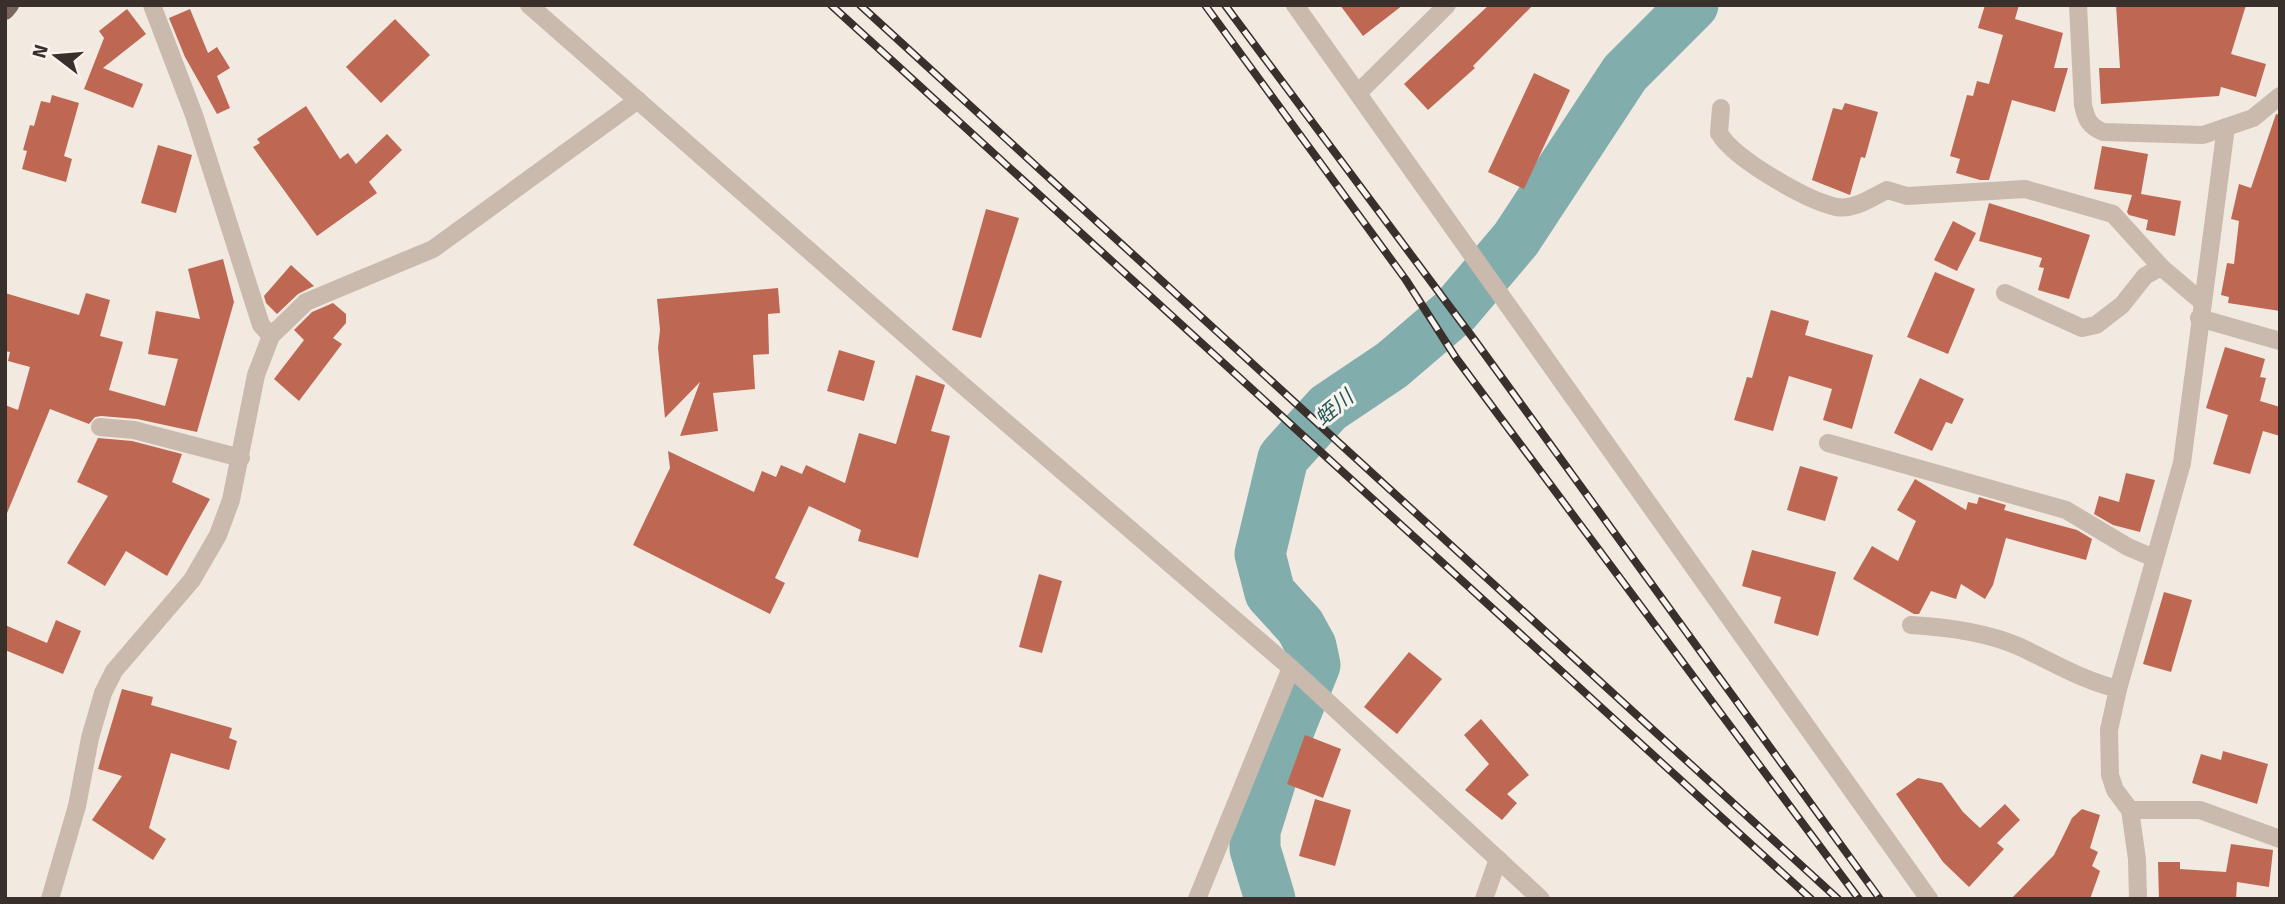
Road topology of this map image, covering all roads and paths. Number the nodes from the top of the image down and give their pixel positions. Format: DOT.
graph roads {
  1 [pos="10,5"];
  2 [pos="152,5"];
  3 [pos="530,5"];
  4 [pos="1295,5"];
  5 [pos="1447,5"];
  6 [pos="2078,5"];
  7 [pos="5,11"];
  8 [pos="1359,92"];
  9 [pos="2280,96"];
  10 [pos="638,100"];
  11 [pos="1721,108"];
  12 [pos="2226,127"];
  13 [pos="2161,267"];
  14 [pos="2005,293"];
  15 [pos="2200,310"];
  16 [pos="271,336"];
  17 [pos="2280,341"];
  18 [pos="100,428"];
  19 [pos="1828,443"];
  20 [pos="241,458"];
  21 [pos="2154,558"];
  22 [pos="1911,625"];
  23 [pos="1295,671"];
  24 [pos="2118,689"];
  25 [pos="2130,810"];
  26 [pos="2280,839"];
  27 [pos="1498,859"];
  28 [pos="50,899"];
  29 [pos="1197,899"];
  30 [pos="1484,899"];
  31 [pos="1541,899"];
  32 [pos="1929,899"];
  33 [pos="2138,899"];
  1 -- 7 [label="main road"];
  2 -- 16 [label="street"];
  3 -- 10 [label="street"];
  4 -- 8 [label="street"];
  5 -- 8 [label="street"];
  6 -- 12 [label="street"];
  8 -- 32 [label="street"];
  9 -- 12 [label="street"];
  10 -- 16 [label="street"];
  10 -- 23 [label="street"];
  11 -- 13 [label="street"];
  12 -- 15 [label="street"];
  13 -- 14 [label="street"];
  13 -- 15 [label="street"];
  15 -- 17 [label="street"];
  15 -- 21 [label="street"];
  16 -- 20 [label="street"];
  18 -- 20 [label="street"];
  19 -- 21 [label="street"];
  20 -- 28 [label="street"];
  21 -- 24 [label="street"];
  22 -- 24 [label="street"];
  23 -- 27 [label="street"];
  23 -- 29 [label="street"];
  24 -- 25 [label="street"];
  25 -- 26 [label="street"];
  25 -- 33 [label="street"];
  27 -- 30 [label="street"];
  27 -- 31 [label="street"];
}
